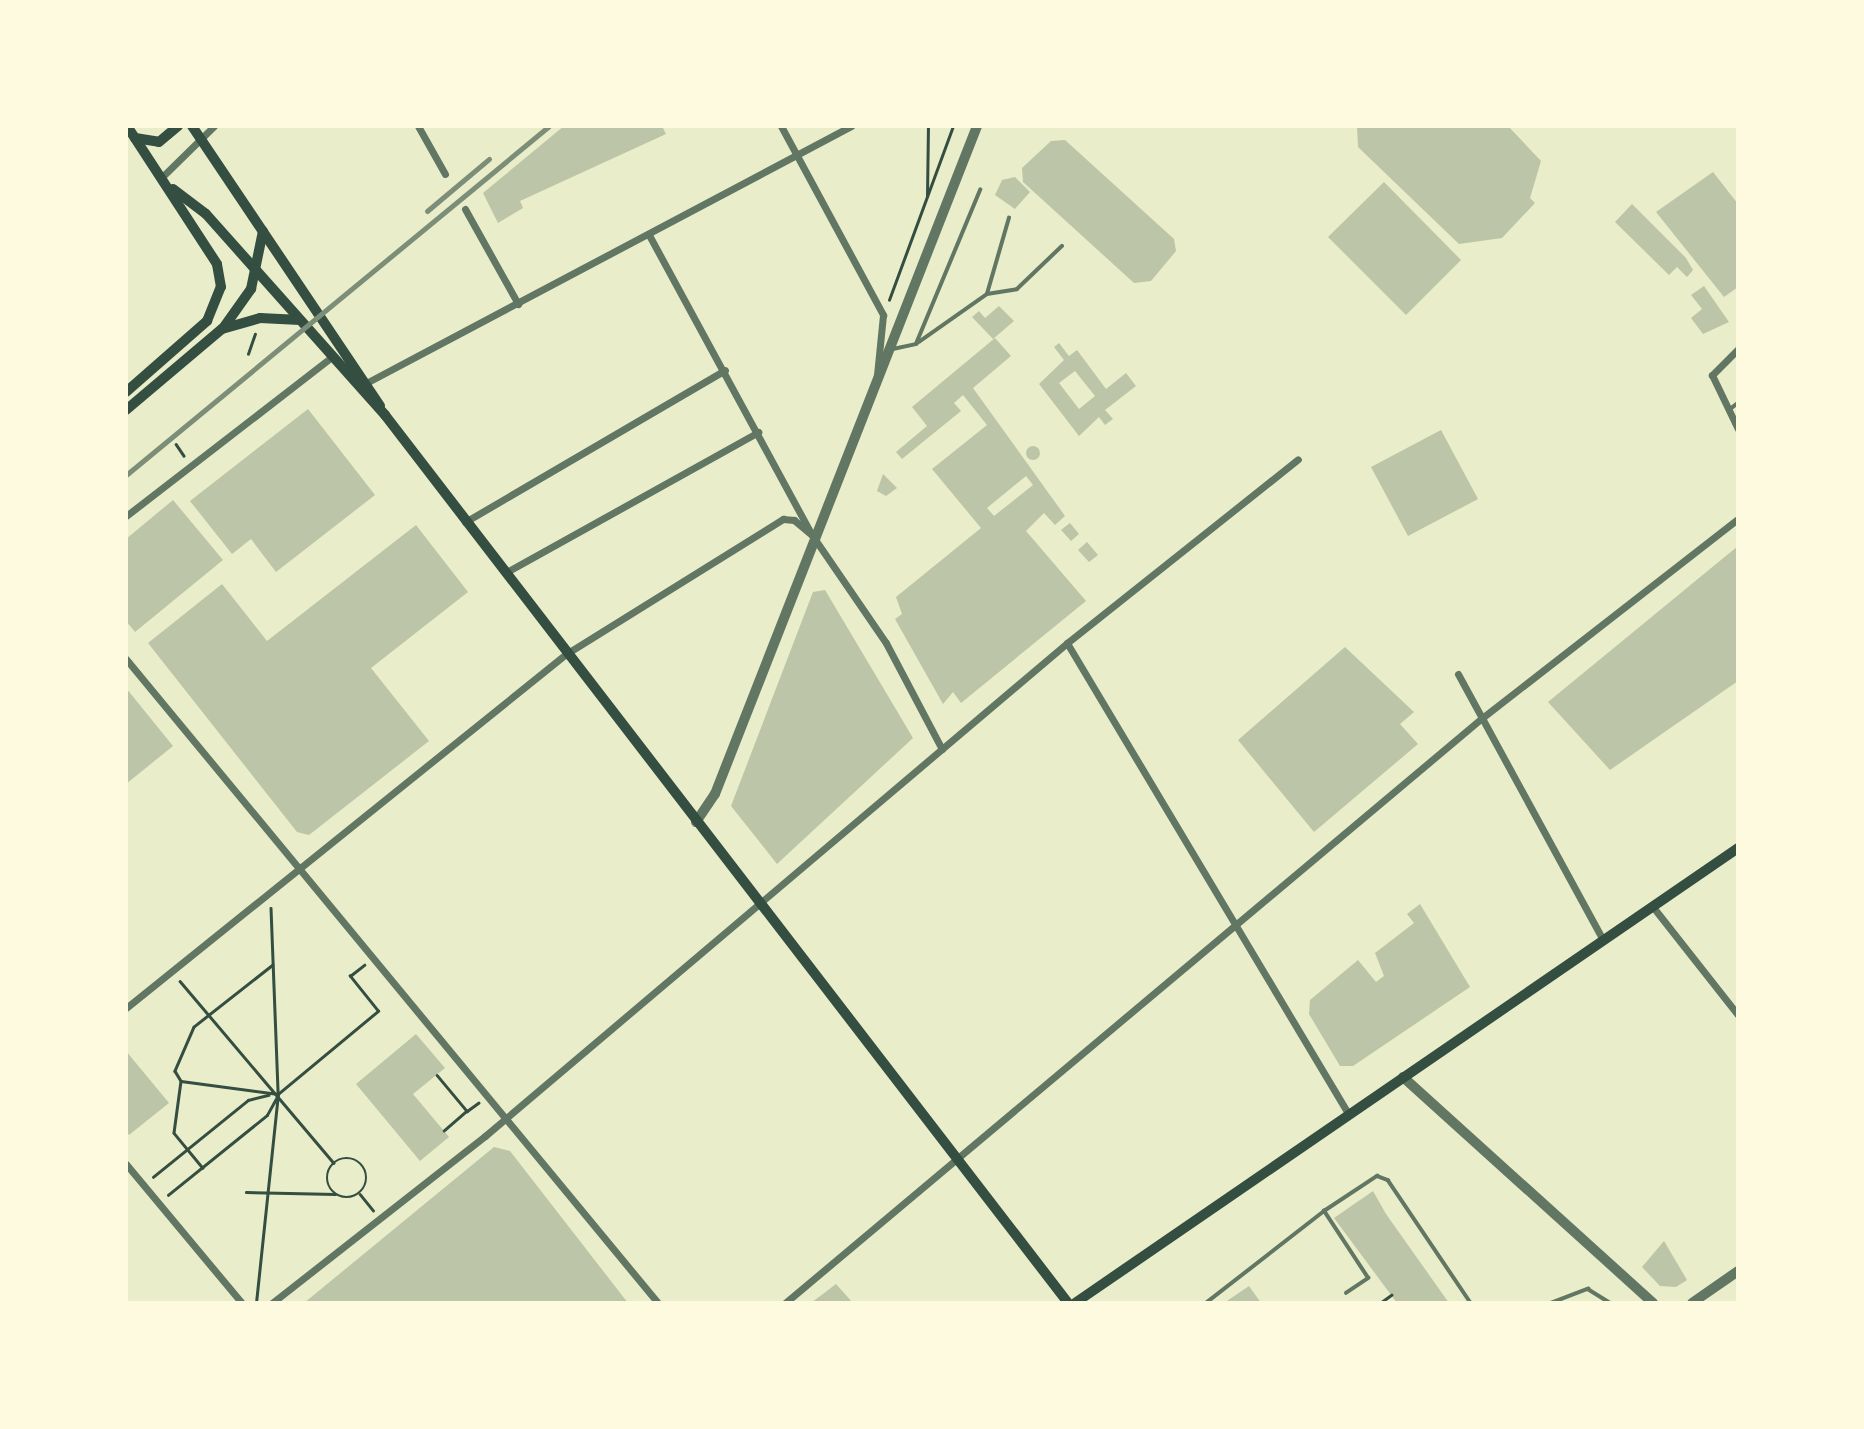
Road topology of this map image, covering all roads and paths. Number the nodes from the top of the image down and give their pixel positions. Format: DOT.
graph roads {
  1 [pos="127,126"];
  2 [pos="178,126"];
  3 [pos="214,126"];
  4 [pos="418,126"];
  5 [pos="780,126"];
  6 [pos="851,126"];
  7 [pos="928,126"];
  8 [pos="953,126"];
  9 [pos="977,126"];
  10 [pos="196,130"];
  11 [pos="135,138"];
  12 [pos="797,155"];
  13 [pos="445,174"];
  14 [pos="163,176"];
  15 [pos="173,189"];
  16 [pos="980,190"];
  17 [pos="928,201"];
  18 [pos="465,209"];
  19 [pos="1009,218"];
  20 [pos="263,230"];
  21 [pos="649,235"];
  22 [pos="1062,246"];
  23 [pos="258,273"];
  24 [pos="987,294"];
  25 [pos="518,304"];
  26 [pos="883,315"];
  27 [pos="260,318"];
  28 [pos="300,320"];
  29 [pos="222,329"];
  30 [pos="916,344"];
  31 [pos="1738,349"];
  32 [pos="890,350"];
  33 [pos="248,354"];
  34 [pos="329,359"];
  35 [pos="725,370"];
  36 [pos="877,376"];
  37 [pos="368,382"];
  38 [pos="126,392"];
  39 [pos="1738,403"];
  40 [pos="126,410"];
  41 [pos="1728,410"];
  42 [pos="385,415"];
  43 [pos="1738,429"];
  44 [pos="758,432"];
  45 [pos="176,444"];
  46 [pos="1298,459"];
  47 [pos="190,465"];
  48 [pos="126,516"];
  49 [pos="1738,519"];
  50 [pos="465,522"];
  51 [pos="812,535"];
  52 [pos="504,574"];
  53 [pos="1067,643"];
  54 [pos="566,654"];
  55 [pos="126,659"];
  56 [pos="1458,674"];
  57 [pos="1482,718"];
  58 [pos="942,749"];
  59 [pos="696,822"];
  60 [pos="1738,848"];
  61 [pos="301,873"];
  62 [pos="270,888"];
  63 [pos="762,907"];
  64 [pos="1653,907"];
  65 [pos="1234,923"];
  66 [pos="1603,940"];
  67 [pos="375,957"];
  68 [pos="273,965"];
  69 [pos="171,970"];
  70 [pos="126,1008"];
  71 [pos="209,1015"];
  72 [pos="1738,1015"];
  73 [pos="437,1075"];
  74 [pos="1403,1077"];
  75 [pos="181,1082"];
  76 [pos="278,1094"];
  77 [pos="1349,1115"];
  78 [pos="504,1118"];
  79 [pos="444,1131"];
  80 [pos="187,1150"];
  81 [pos="956,1160"];
  82 [pos="334,1163"];
  83 [pos="126,1164"];
  84 [pos="202,1168"];
  85 [pos="143,1185"];
  86 [pos="268,1191"];
  87 [pos="246,1192"];
  88 [pos="335,1194"];
  89 [pos="360,1194"];
  90 [pos="158,1203"];
  91 [pos="1324,1211"];
  92 [pos="380,1219"];
  93 [pos="1738,1271"];
  94 [pos="1346,1293"];
  95 [pos="1391,1295"];
  96 [pos="242,1303"];
  97 [pos="256,1303"];
  98 [pos="272,1303"];
  99 [pos="658,1303"];
  100 [pos="785,1303"];
  101 [pos="1068,1303"];
  102 [pos="1074,1303"];
  103 [pos="1206,1303"];
  104 [pos="1380,1303"];
  105 [pos="1471,1303"];
  106 [pos="1551,1303"];
  107 [pos="1610,1303"];
  108 [pos="1653,1303"];
  109 [pos="1692,1303"];
  1 -- 11 [label="main road"];
  2 -- 11 [label="main road"];
  3 -- 10 [label="street"];
  4 -- 13 [label="street"];
  5 -- 12 [label="street"];
  6 -- 12 [label="street"];
  7 -- 17 [label="path"];
  8 -- 17 [label="path"];
  9 -- 32 [label="street"];
  10 -- 14 [label="street"];
  10 -- 20 [label="main road"];
  11 -- 14 [label="main road"];
  12 -- 21 [label="street"];
  12 -- 26 [label="street"];
  14 -- 15 [label="main road"];
  15 -- 23 [label="main road"];
  15 -- 38 [label="main road"];
  16 -- 30 [label="lane"];
  17 -- 26 [label="path"];
  18 -- 25 [label="street"];
  19 -- 24 [label="lane"];
  20 -- 23 [label="main road"];
  20 -- 37 [label="main road"];
  21 -- 25 [label="street"];
  21 -- 35 [label="street"];
  22 -- 24 [label="lane"];
  23 -- 28 [label="main road"];
  23 -- 29 [label="main road"];
  24 -- 30 [label="lane"];
  25 -- 37 [label="street"];
  26 -- 36 [label="street"];
  27 -- 28 [label="main road"];
  27 -- 29 [label="main road"];
  27 -- 33 [label="path"];
  28 -- 34 [label="main road"];
  29 -- 40 [label="main road"];
  30 -- 32 [label="lane"];
  31 -- 41 [label="street"];
  32 -- 36 [label="street"];
  34 -- 42 [label="main road"];
  34 -- 47 [label="street"];
  35 -- 44 [label="street"];
  35 -- 50 [label="street"];
  36 -- 51 [label="street"];
  37 -- 42 [label="main road"];
  39 -- 41 [label="lane"];
  41 -- 43 [label="street"];
  42 -- 50 [label="main road"];
  44 -- 51 [label="street"];
  44 -- 52 [label="street"];
  45 -- 47 [label="path"];
  46 -- 53 [label="street"];
  47 -- 48 [label="street"];
  49 -- 57 [label="street"];
  50 -- 52 [label="main road"];
  51 -- 54 [label="street"];
  51 -- 58 [label="street"];
  51 -- 59 [label="street"];
  52 -- 54 [label="main road"];
  53 -- 58 [label="street"];
  53 -- 65 [label="street"];
  54 -- 59 [label="main road"];
  54 -- 61 [label="street"];
  55 -- 61 [label="street"];
  56 -- 57 [label="street"];
  57 -- 65 [label="street"];
  57 -- 66 [label="street"];
  58 -- 63 [label="street"];
  59 -- 63 [label="main road"];
  60 -- 64 [label="main road"];
  61 -- 62 [label="street"];
  61 -- 67 [label="street"];
  62 -- 68 [label="path"];
  62 -- 69 [label="street"];
  63 -- 78 [label="street"];
  63 -- 81 [label="main road"];
  64 -- 66 [label="main road"];
  64 -- 72 [label="street"];
  65 -- 77 [label="street"];
  65 -- 81 [label="street"];
  66 -- 74 [label="main road"];
  67 -- 76 [label="path"];
  67 -- 78 [label="street"];
  68 -- 71 [label="path"];
  68 -- 76 [label="path"];
  69 -- 70 [label="street"];
  69 -- 71 [label="path"];
  71 -- 75 [label="path"];
  71 -- 76 [label="path"];
  73 -- 79 [label="path"];
  74 -- 77 [label="main road"];
  74 -- 108 [label="street"];
  75 -- 76 [label="path"];
  75 -- 80 [label="path"];
  76 -- 80 [label="path"];
  76 -- 82 [label="path"];
  76 -- 84 [label="path"];
  76 -- 86 [label="path"];
  77 -- 102 [label="main road"];
  78 -- 92 [label="street"];
  78 -- 99 [label="street"];
  80 -- 84 [label="path"];
  80 -- 85 [label="path"];
  81 -- 100 [label="street"];
  81 -- 101 [label="main road"];
  82 -- 88 [label="path"];
  82 -- 89 [label="path"];
  83 -- 85 [label="street"];
  84 -- 90 [label="path"];
  85 -- 90 [label="street"];
  86 -- 87 [label="path"];
  86 -- 88 [label="path"];
  86 -- 97 [label="path"];
  88 -- 89 [label="path"];
  89 -- 92 [label="path"];
  90 -- 96 [label="street"];
  91 -- 94 [label="lane"];
  91 -- 103 [label="lane"];
  91 -- 105 [label="lane"];
  92 -- 98 [label="street"];
  93 -- 109 [label="street"];
  95 -- 104 [label="path"];
  106 -- 107 [label="lane"];
}
